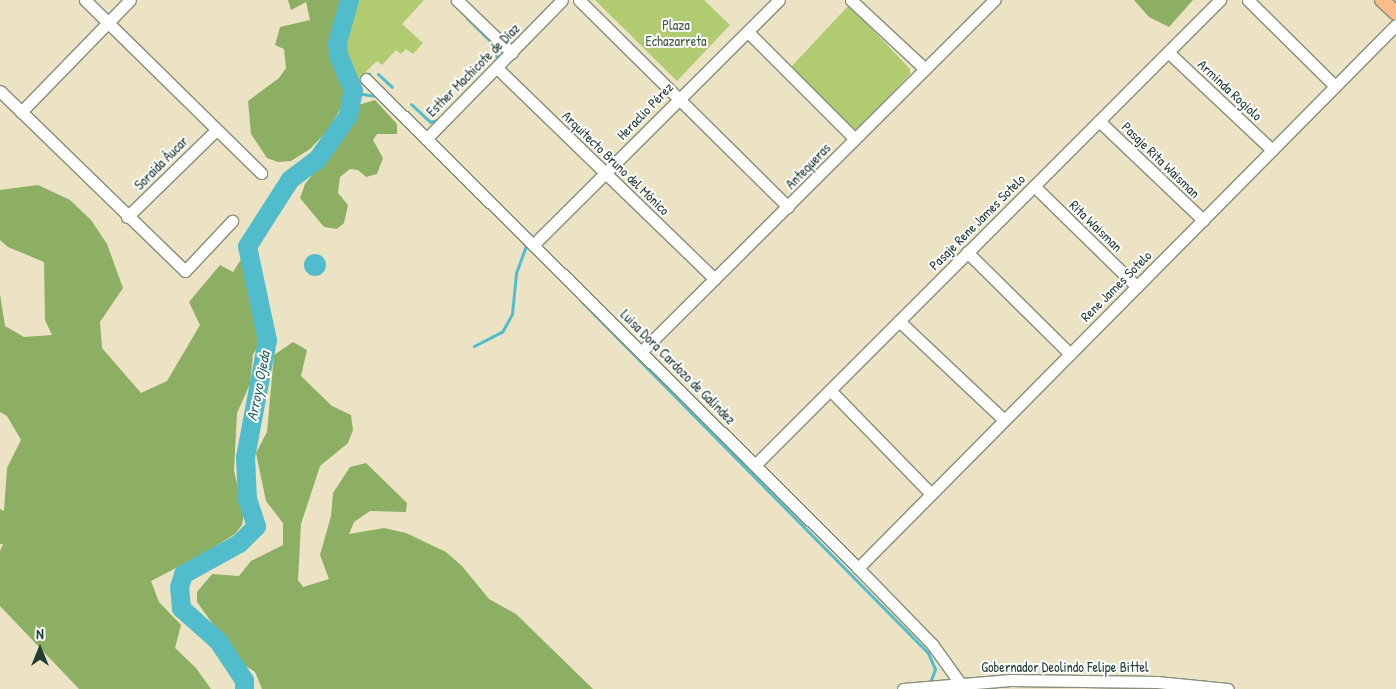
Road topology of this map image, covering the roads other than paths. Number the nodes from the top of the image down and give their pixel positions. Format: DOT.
graph roads {
  1 [pos="85,0"];
  2 [pos="130,0"];
  3 [pos="457,0"];
  4 [pos="562,0"];
  5 [pos="579,0"];
  6 [pos="779,0"];
  7 [pos="851,0"];
  8 [pos="1220,0"];
  9 [pos="1248,0"];
  10 [pos="1382,0"];
  11 [pos="991,1"];
  12 [pos="1396,13"];
  13 [pos="107,22"];
  14 [pos="1396,25"];
  15 [pos="748,32"];
  16 [pos="1168,52"];
  17 [pos="512,53"];
  18 [pos="497,68"];
  19 [pos="925,69"];
  20 [pos="366,79"];
  21 [pos="1335,86"];
  22 [pos="0,91"];
  23 [pos="678,98"];
  24 [pos="21,112"];
  25 [pos="1099,121"];
  26 [pos="215,131"];
  27 [pos="426,139"];
  28 [pos="855,139"];
  29 [pos="1272,150"];
  30 [pos="261,173"];
  31 [pos="605,173"];
  32 [pos="1034,186"];
  33 [pos="788,207"];
  34 [pos="127,218"];
  35 [pos="1203,220"];
  36 [pos="232,221"];
  37 [pos="534,245"];
  38 [pos="968,252"];
  39 [pos="715,279"];
  40 [pos="1137,287"];
  41 [pos="899,321"];
  42 [pos="642,352"];
  43 [pos="1070,354"];
  44 [pos="830,390"];
  45 [pos="1004,420"];
  46 [pos="755,465"];
  47 [pos="931,494"];
  48 [pos="858,568"];
  49 [pos="960,683"];
  50 [pos="903,689"];
  51 [pos="1228,689"];
  1 -- 13 [label="street"];
  2 -- 13 [label="street"];
  3 -- 17 [label="street"];
  4 -- 17 [label="street, Esther Machicote de Díaz"];
  5 -- 23 [label="street"];
  6 -- 15 [label="street, Heraclio Pérez"];
  7 -- 19 [label="street"];
  8 -- 16 [label="street, Pasaje Rene James Sotelo"];
  9 -- 21 [label="street"];
  10 -- 12 [label="main road"];
  11 -- 19 [label="street, Antequeras"];
  13 -- 24 [label="street"];
  13 -- 26 [label="street"];
  14 -- 21 [label="street, Rene James Sotelo"];
  15 -- 23 [label="street, Heraclio Pérez"];
  15 -- 28 [label="street"];
  16 -- 25 [label="street, Pasaje Rene James Sotelo"];
  16 -- 29 [label="street, Arminda Rogiolo"];
  17 -- 18 [label="street, Esther Machicote de Díaz"];
  18 -- 27 [label="street, Esther Machicote de Díaz"];
  18 -- 31 [label="street, Arquitecto Bruno del Mónico"];
  19 -- 28 [label="street, Antequeras"];
  20 -- 27 [label="street, Luisa Dora Cardozo de Galíndez"];
  21 -- 29 [label="street, Rene James Sotelo"];
  22 -- 24 [label="street"];
  23 -- 31 [label="street, Heraclio Pérez"];
  23 -- 33 [label="street"];
  24 -- 34 [label="street"];
  25 -- 32 [label="street, Pasaje Rene James Sotelo"];
  25 -- 35 [label="street, Pasaje Rita Waisman"];
  26 -- 30 [label="street"];
  26 -- 34 [label="street, Soraida Áucar"];
  27 -- 37 [label="street, Luisa Dora Cardozo de Galíndez"];
  28 -- 33 [label="street, Antequeras"];
  29 -- 35 [label="street, Rene James Sotelo"];
  31 -- 37 [label="street, Heraclio Pérez"];
  31 -- 39 [label="street, Arquitecto Bruno del Mónico"];
  32 -- 38 [label="street, Pasaje Rene James Sotelo"];
  32 -- 40 [label="street, Rita Waisman"];
  33 -- 39 [label="street, Antequeras"];
  34 -- 36 [label="street"];
  35 -- 40 [label="street, Rene James Sotelo"];
  37 -- 42 [label="street, Luisa Dora Cardozo de Galíndez"];
  38 -- 41 [label="street, Pasaje Rene James Sotelo"];
  38 -- 43 [label="street"];
  39 -- 42 [label="street, Antequeras"];
  40 -- 43 [label="street, Rene James Sotelo"];
  41 -- 44 [label="street, Pasaje Rene James Sotelo"];
  41 -- 45 [label="street"];
  42 -- 46 [label="street, Luisa Dora Cardozo de Galíndez"];
  43 -- 45 [label="street, Rene James Sotelo"];
  44 -- 46 [label="street, Pasaje Rene James Sotelo"];
  44 -- 47 [label="street"];
  45 -- 47 [label="street, Rene James Sotelo"];
  46 -- 48 [label="street, Luisa Dora Cardozo de Galíndez"];
  47 -- 48 [label="street, Rene James Sotelo"];
  48 -- 49 [label="street, Luisa Dora Cardozo de Galíndez"];
  49 -- 50 [label="street, Gobernador Deolindo Felipe Bittel"];
  49 -- 51 [label="street, Gobernador Deolindo Felipe Bittel"];
}
